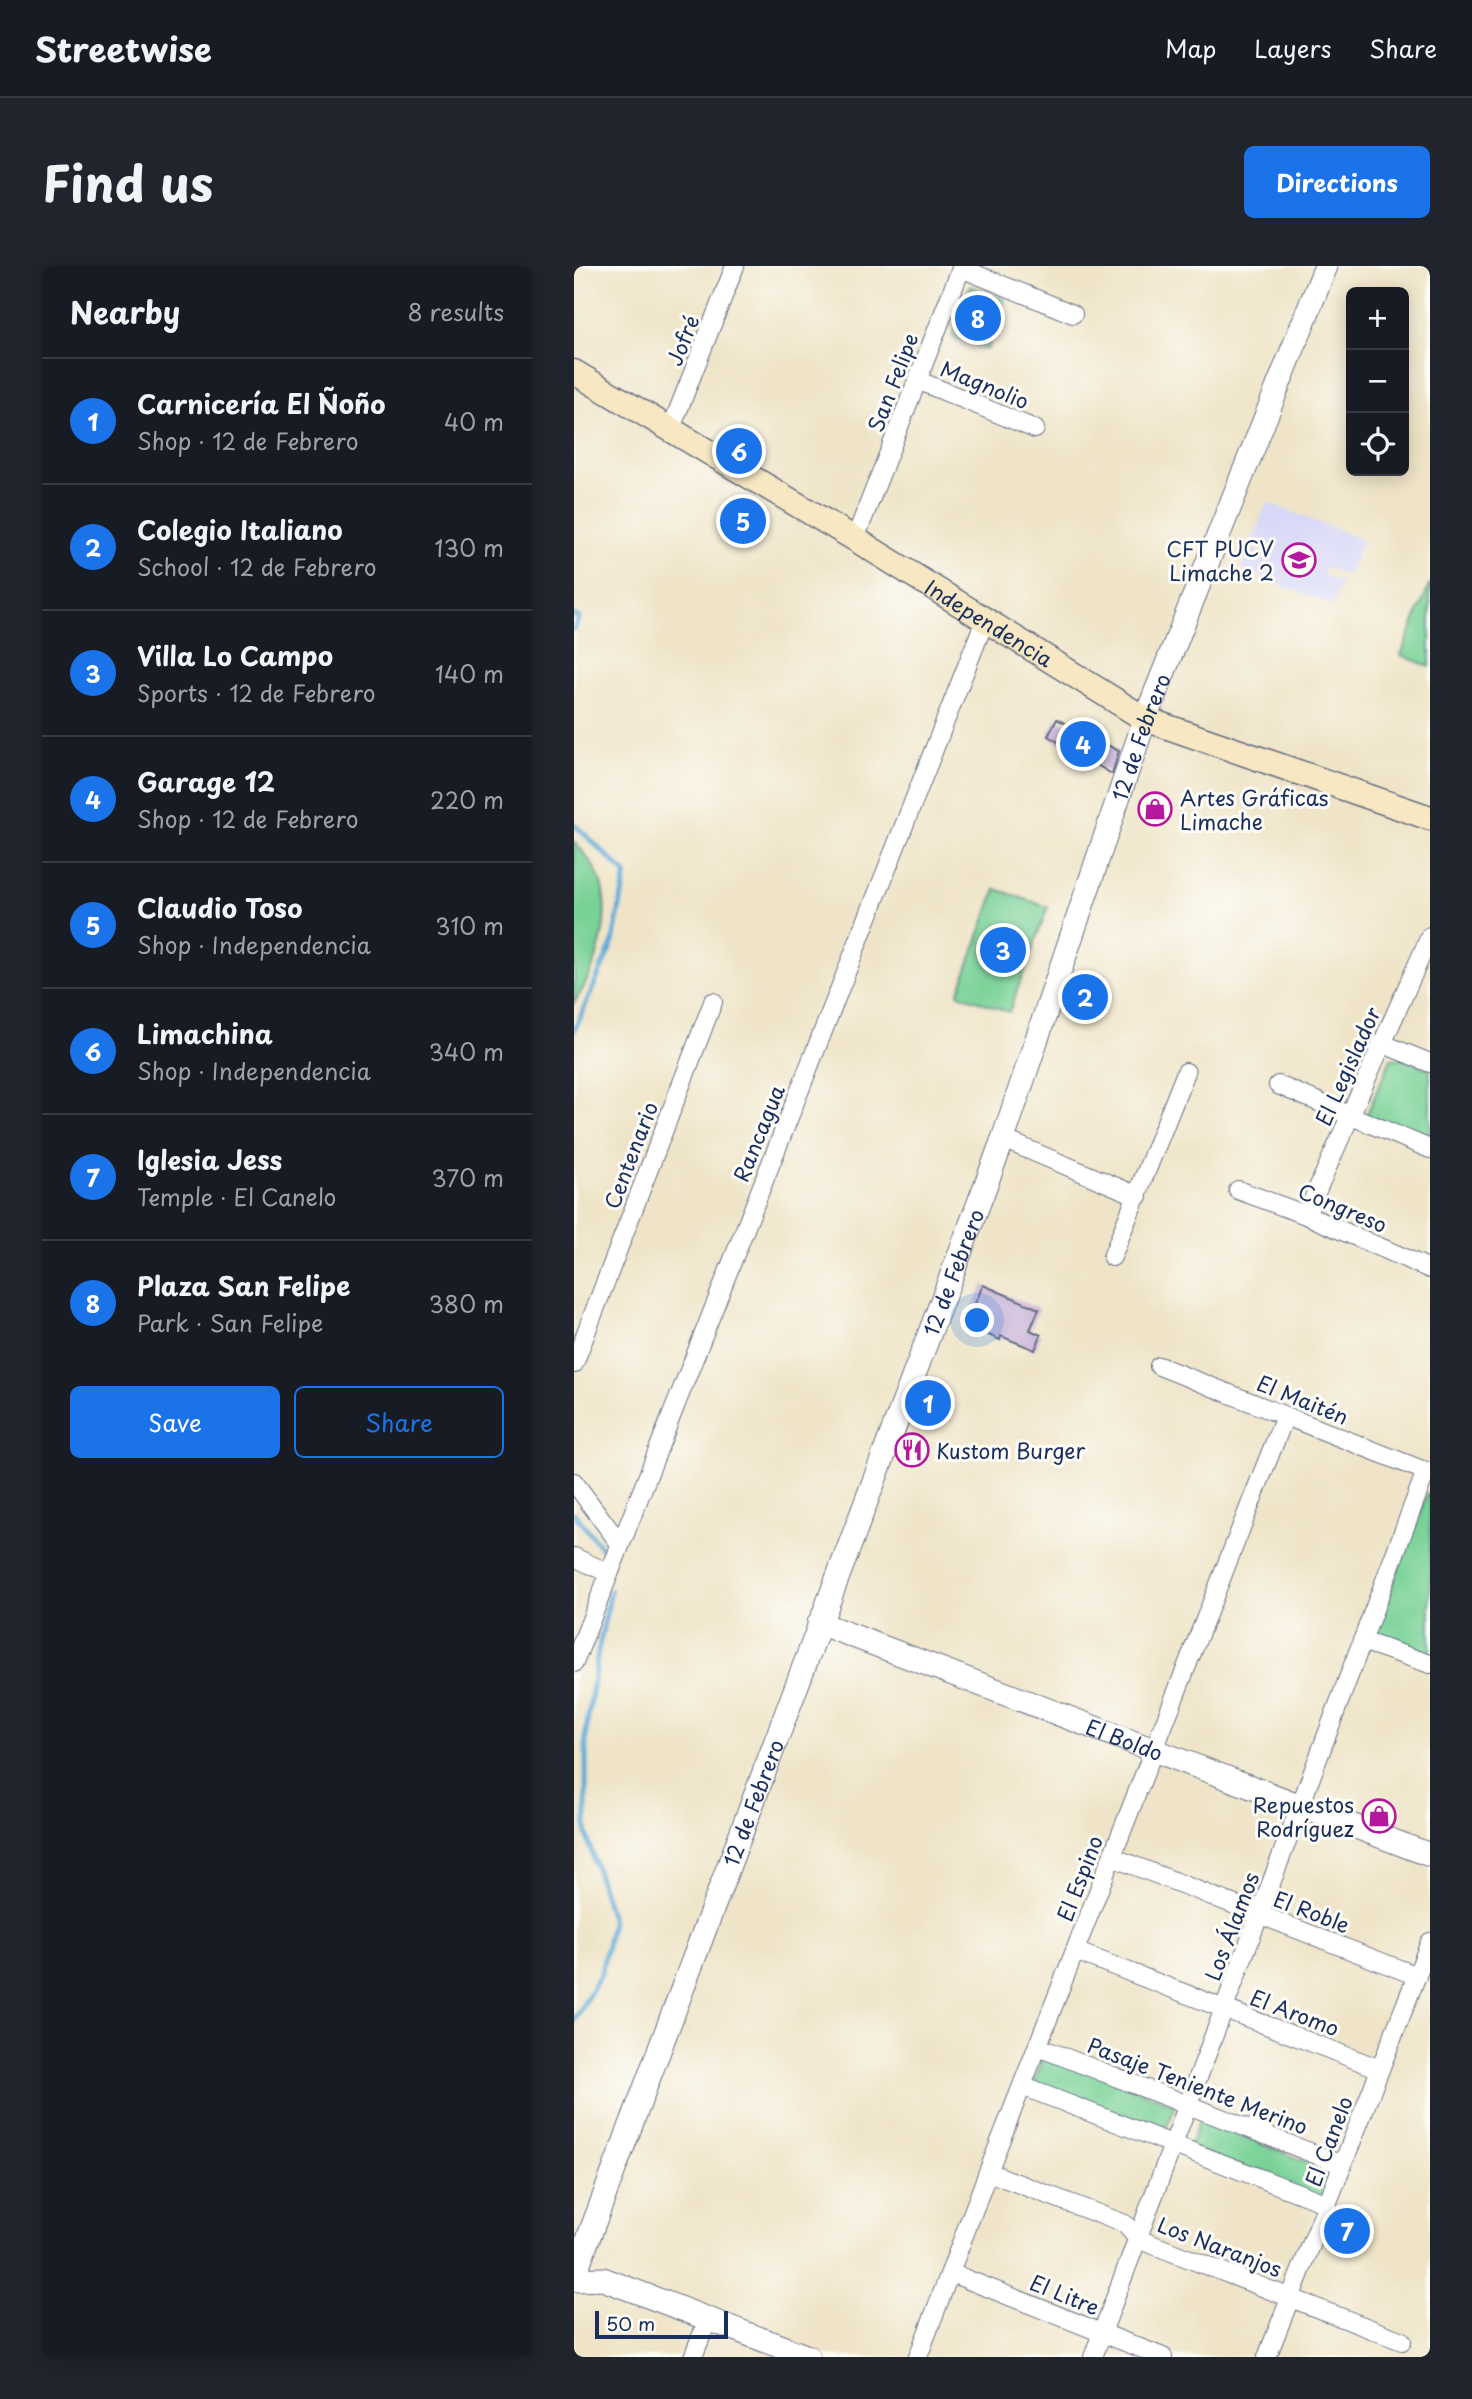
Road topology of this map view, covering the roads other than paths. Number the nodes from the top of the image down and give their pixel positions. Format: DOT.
graph roads {
  1 [pos="736,266"];
  2 [pos="1326,266"];
  3 [pos="962,267"];
  4 [pos="1073,314"];
  5 [pos="574,372"];
  6 [pos="917,380"];
  7 [pos="1035,429"];
  8 [pos="670,430"];
  9 [pos="855,539"];
  10 [pos="985,620"];
  11 [pos="1145,719"];
  12 [pos="1430,818"];
  13 [pos="1429,942"];
  14 [pos="713,1002"];
  15 [pos="1381,1043"];
  16 [pos="1430,1063"];
  17 [pos="1186,1072"];
  18 [pos="1278,1085"];
  19 [pos="1350,1116"];
  20 [pos="1003,1139"];
  21 [pos="1430,1149"];
  22 [pos="1238,1190"];
  23 [pos="1138,1196"];
  24 [pos="1306,1215"];
  25 [pos="1112,1257"];
  26 [pos="1430,1269"];
  27 [pos="574,1364"];
  28 [pos="1159,1366"];
  29 [pos="1285,1416"];
  30 [pos="1428,1472"];
  31 [pos="574,1482"];
  32 [pos="574,1557"];
  33 [pos="613,1560"];
  34 [pos="819,1623"];
  35 [pos="1362,1641"];
  36 [pos="574,1663"];
  37 [pos="1430,1664"];
  38 [pos="1154,1750"];
  39 [pos="1300,1806"];
  40 [pos="1430,1855"];
  41 [pos="1112,1857"];
  42 [pos="1259,1915"];
  43 [pos="1430,1942"];
  44 [pos="1075,1951"];
  45 [pos="1417,1976"];
  46 [pos="1224,2009"];
  47 [pos="1038,2047"];
  48 [pos="1380,2069"];
  49 [pos="1022,2085"];
  50 [pos="1188,2105"];
  51 [pos="1173,2144"];
  52 [pos="1343,2165"];
  53 [pos="988,2172"];
  54 [pos="1327,2204"];
  55 [pos="1138,2239"];
  56 [pos="951,2273"];
  57 [pos="574,2278"];
  58 [pos="1291,2297"];
  59 [pos="708,2319"];
  60 [pos="1102,2333"];
  61 [pos="1402,2341"];
  62 [pos="693,2357"];
  63 [pos="808,2357"];
  64 [pos="918,2357"];
  65 [pos="1093,2357"];
  66 [pos="1163,2357"];
  67 [pos="1267,2357"];
  1 -- 8 [label="street, Jofré"];
  2 -- 11 [label="street, 12 de Febrero"];
  3 -- 4 [label="street"];
  3 -- 6 [label="street, San Felipe"];
  5 -- 8 [label="main road, Independencia"];
  6 -- 7 [label="street, Magnolio"];
  6 -- 9 [label="street, San Felipe"];
  8 -- 9 [label="main road, Independencia"];
  9 -- 10 [label="main road, Independencia"];
  10 -- 11 [label="main road, Independencia"];
  10 -- 33 [label="street, Rancagua"];
  11 -- 12 [label="main road, Independencia"];
  11 -- 20 [label="street, 12 de Febrero"];
  13 -- 15 [label="street, El Legislador"];
  14 -- 27 [label="street, Centenario"];
  15 -- 16 [label="street"];
  15 -- 19 [label="street, El Legislador"];
  17 -- 23 [label="street"];
  18 -- 19 [label="street"];
  19 -- 21 [label="street"];
  19 -- 24 [label="street, El Legislador"];
  20 -- 23 [label="street"];
  20 -- 34 [label="street, 12 de Febrero"];
  22 -- 24 [label="street, Congreso"];
  23 -- 25 [label="street"];
  24 -- 26 [label="street, Congreso"];
  28 -- 29 [label="street, El Maitén"];
  29 -- 30 [label="street, El Maitén"];
  29 -- 38 [label="street, El Espino"];
  30 -- 35 [label="street, Los Álamos"];
  31 -- 33 [label="street"];
  32 -- 33 [label="street"];
  33 -- 36 [label="street, Rancagua"];
  34 -- 38 [label="street, El Boldo"];
  34 -- 57 [label="street, 12 de Febrero"];
  35 -- 37 [label="street"];
  35 -- 39 [label="street, Los Álamos"];
  38 -- 39 [label="street, El Boldo"];
  38 -- 41 [label="street, El Espino"];
  39 -- 40 [label="street, El Boldo"];
  39 -- 42 [label="street, Los Álamos"];
  41 -- 42 [label="street, El Roble"];
  41 -- 44 [label="street, El Espino"];
  42 -- 45 [label="street, El Roble"];
  42 -- 46 [label="street, Los Álamos"];
  43 -- 45 [label="street, El Canelo"];
  44 -- 46 [label="street, El Aromo"];
  44 -- 47 [label="street, El Espino"];
  45 -- 48 [label="street, El Canelo"];
  46 -- 48 [label="street, El Aromo"];
  46 -- 50 [label="street, Los Álamos"];
  47 -- 49 [label="street, El Espino"];
  47 -- 50 [label="street, Pasaje Teniente Merino"];
  48 -- 52 [label="street, El Canelo"];
  49 -- 51 [label="street"];
  49 -- 53 [label="street, El Espino"];
  50 -- 51 [label="street, Los Álamos"];
  50 -- 52 [label="street, Pasaje Teniente Merino"];
  51 -- 54 [label="street"];
  51 -- 55 [label="street, Los Álamos"];
  52 -- 54 [label="street, El Canelo"];
  53 -- 55 [label="street, Los Naranjos"];
  53 -- 56 [label="street, El Espino"];
  54 -- 58 [label="street, El Canelo"];
  55 -- 58 [label="street, Los Naranjos"];
  55 -- 60 [label="street, Los Álamos"];
  56 -- 60 [label="street, El Litre"];
  56 -- 64 [label="street, El Espino"];
  57 -- 59 [label="street"];
  58 -- 61 [label="street, Los Naranjos"];
  58 -- 67 [label="street, El Canelo"];
  59 -- 62 [label="street"];
  59 -- 63 [label="street"];
  60 -- 65 [label="street, Los Álamos"];
  60 -- 66 [label="street, El Litre"];
}
